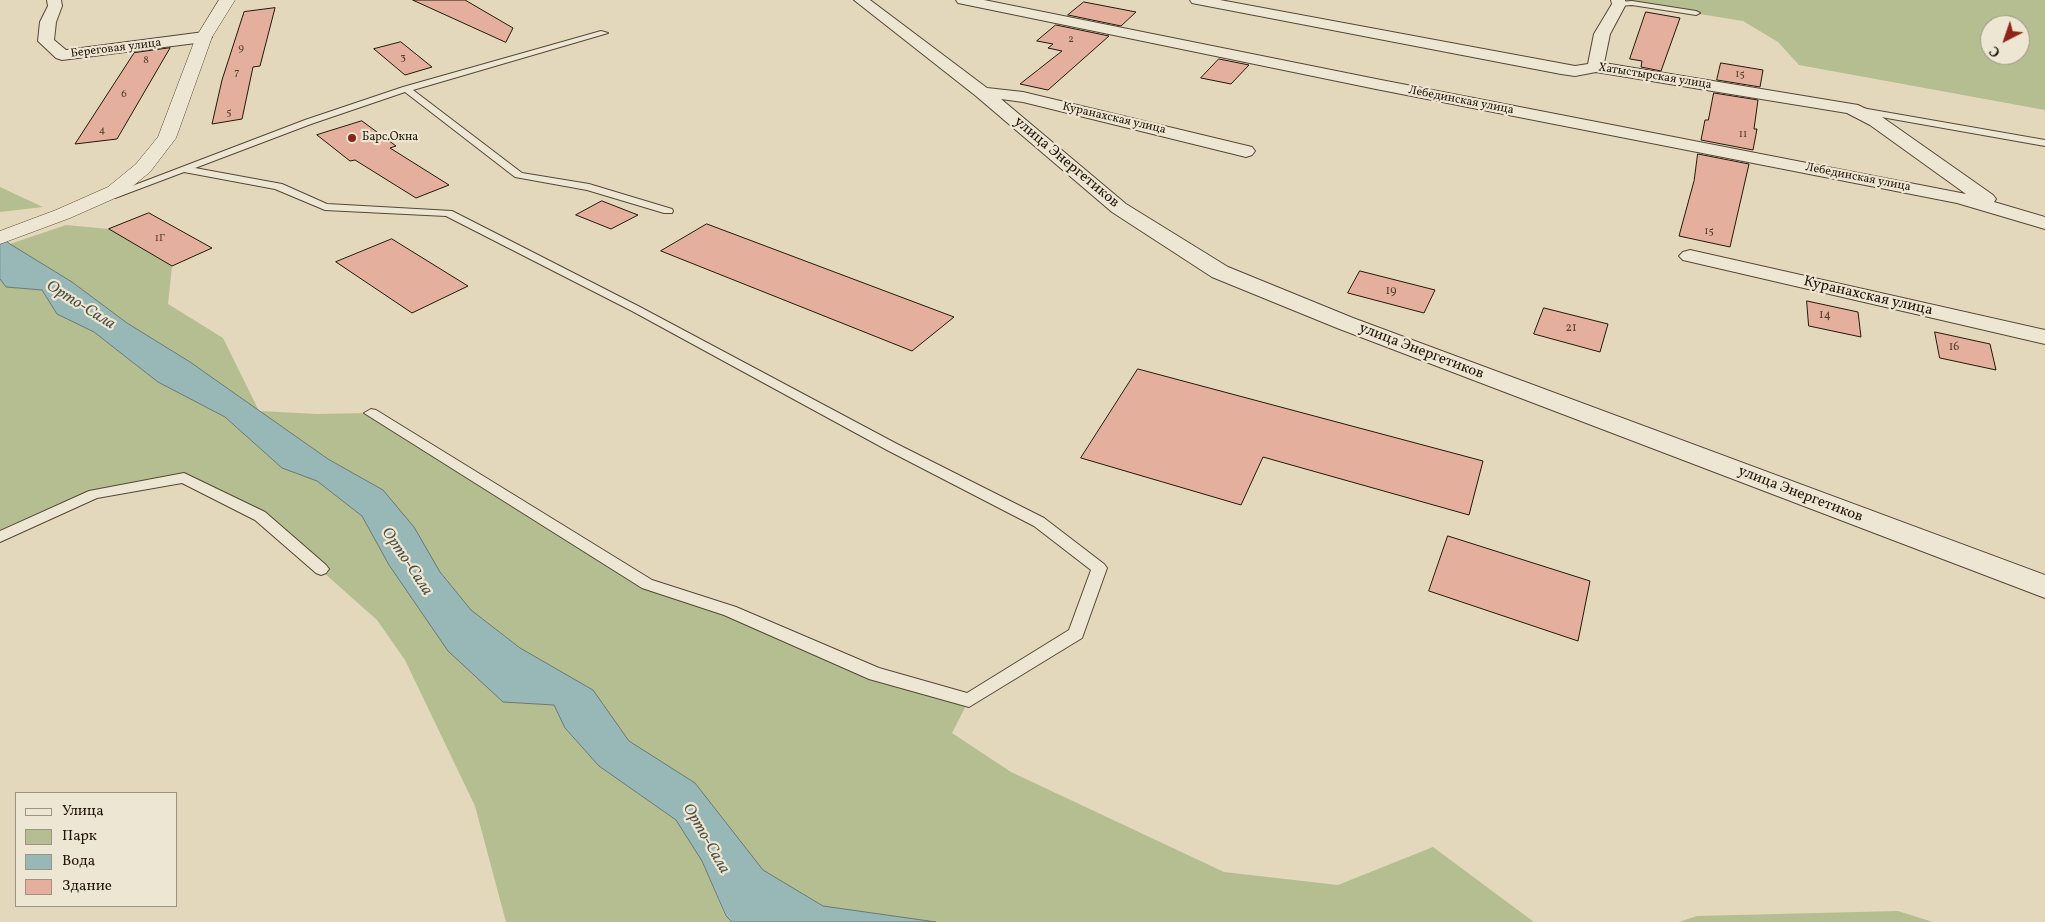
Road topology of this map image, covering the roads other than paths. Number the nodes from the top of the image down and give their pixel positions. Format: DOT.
graph roads {
  1 [pos="54,0"];
  2 [pos="227,0"];
  3 [pos="861,0"];
  4 [pos="963,0"];
  5 [pos="1197,0"];
  6 [pos="1618,2"];
  7 [pos="1696,14"];
  8 [pos="604,33"];
  9 [pos="204,37"];
  10 [pos="1596,67"];
  11 [pos="406,89"];
  12 [pos="982,92"];
  13 [pos="1852,109"];
  14 [pos="2045,143"];
  15 [pos="1246,151"];
  16 [pos="184,169"];
  17 [pos="1997,207"];
  18 [pos="668,211"];
  19 [pos="63,214"];
  20 [pos="2045,222"];
  21 [pos="0,238"];
  22 [pos="1690,256"];
  23 [pos="2045,337"];
  24 [pos="371,412"];
  25 [pos="0,537"];
  26 [pos="321,569"];
  27 [pos="2045,587"];
  1 -- 9 [label="street, Береговая улица"];
  2 -- 9 [label="street"];
  3 -- 12 [label="street, улица Энергетиков"];
  4 -- 17 [label="street, Лебединская улица"];
  5 -- 10 [label="street, Хатыстырская улица"];
  6 -- 7 [label="lane"];
  6 -- 10 [label="street"];
  8 -- 11 [label="lane"];
  9 -- 19 [label="street"];
  10 -- 13 [label="street, Хатыстырская улица"];
  11 -- 16 [label="lane"];
  11 -- 18 [label="lane"];
  12 -- 15 [label="street, Куранахская улица"];
  12 -- 27 [label="street, улица Энергетиков"];
  13 -- 14 [label="lane"];
  13 -- 17 [label="street, Хатыстырская улица"];
  16 -- 19 [label="lane"];
  16 -- 24 [label="lane"];
  17 -- 20 [label="street"];
  19 -- 21 [label="street"];
  22 -- 23 [label="street, Куранахская улица"];
  25 -- 26 [label="lane"];
}
